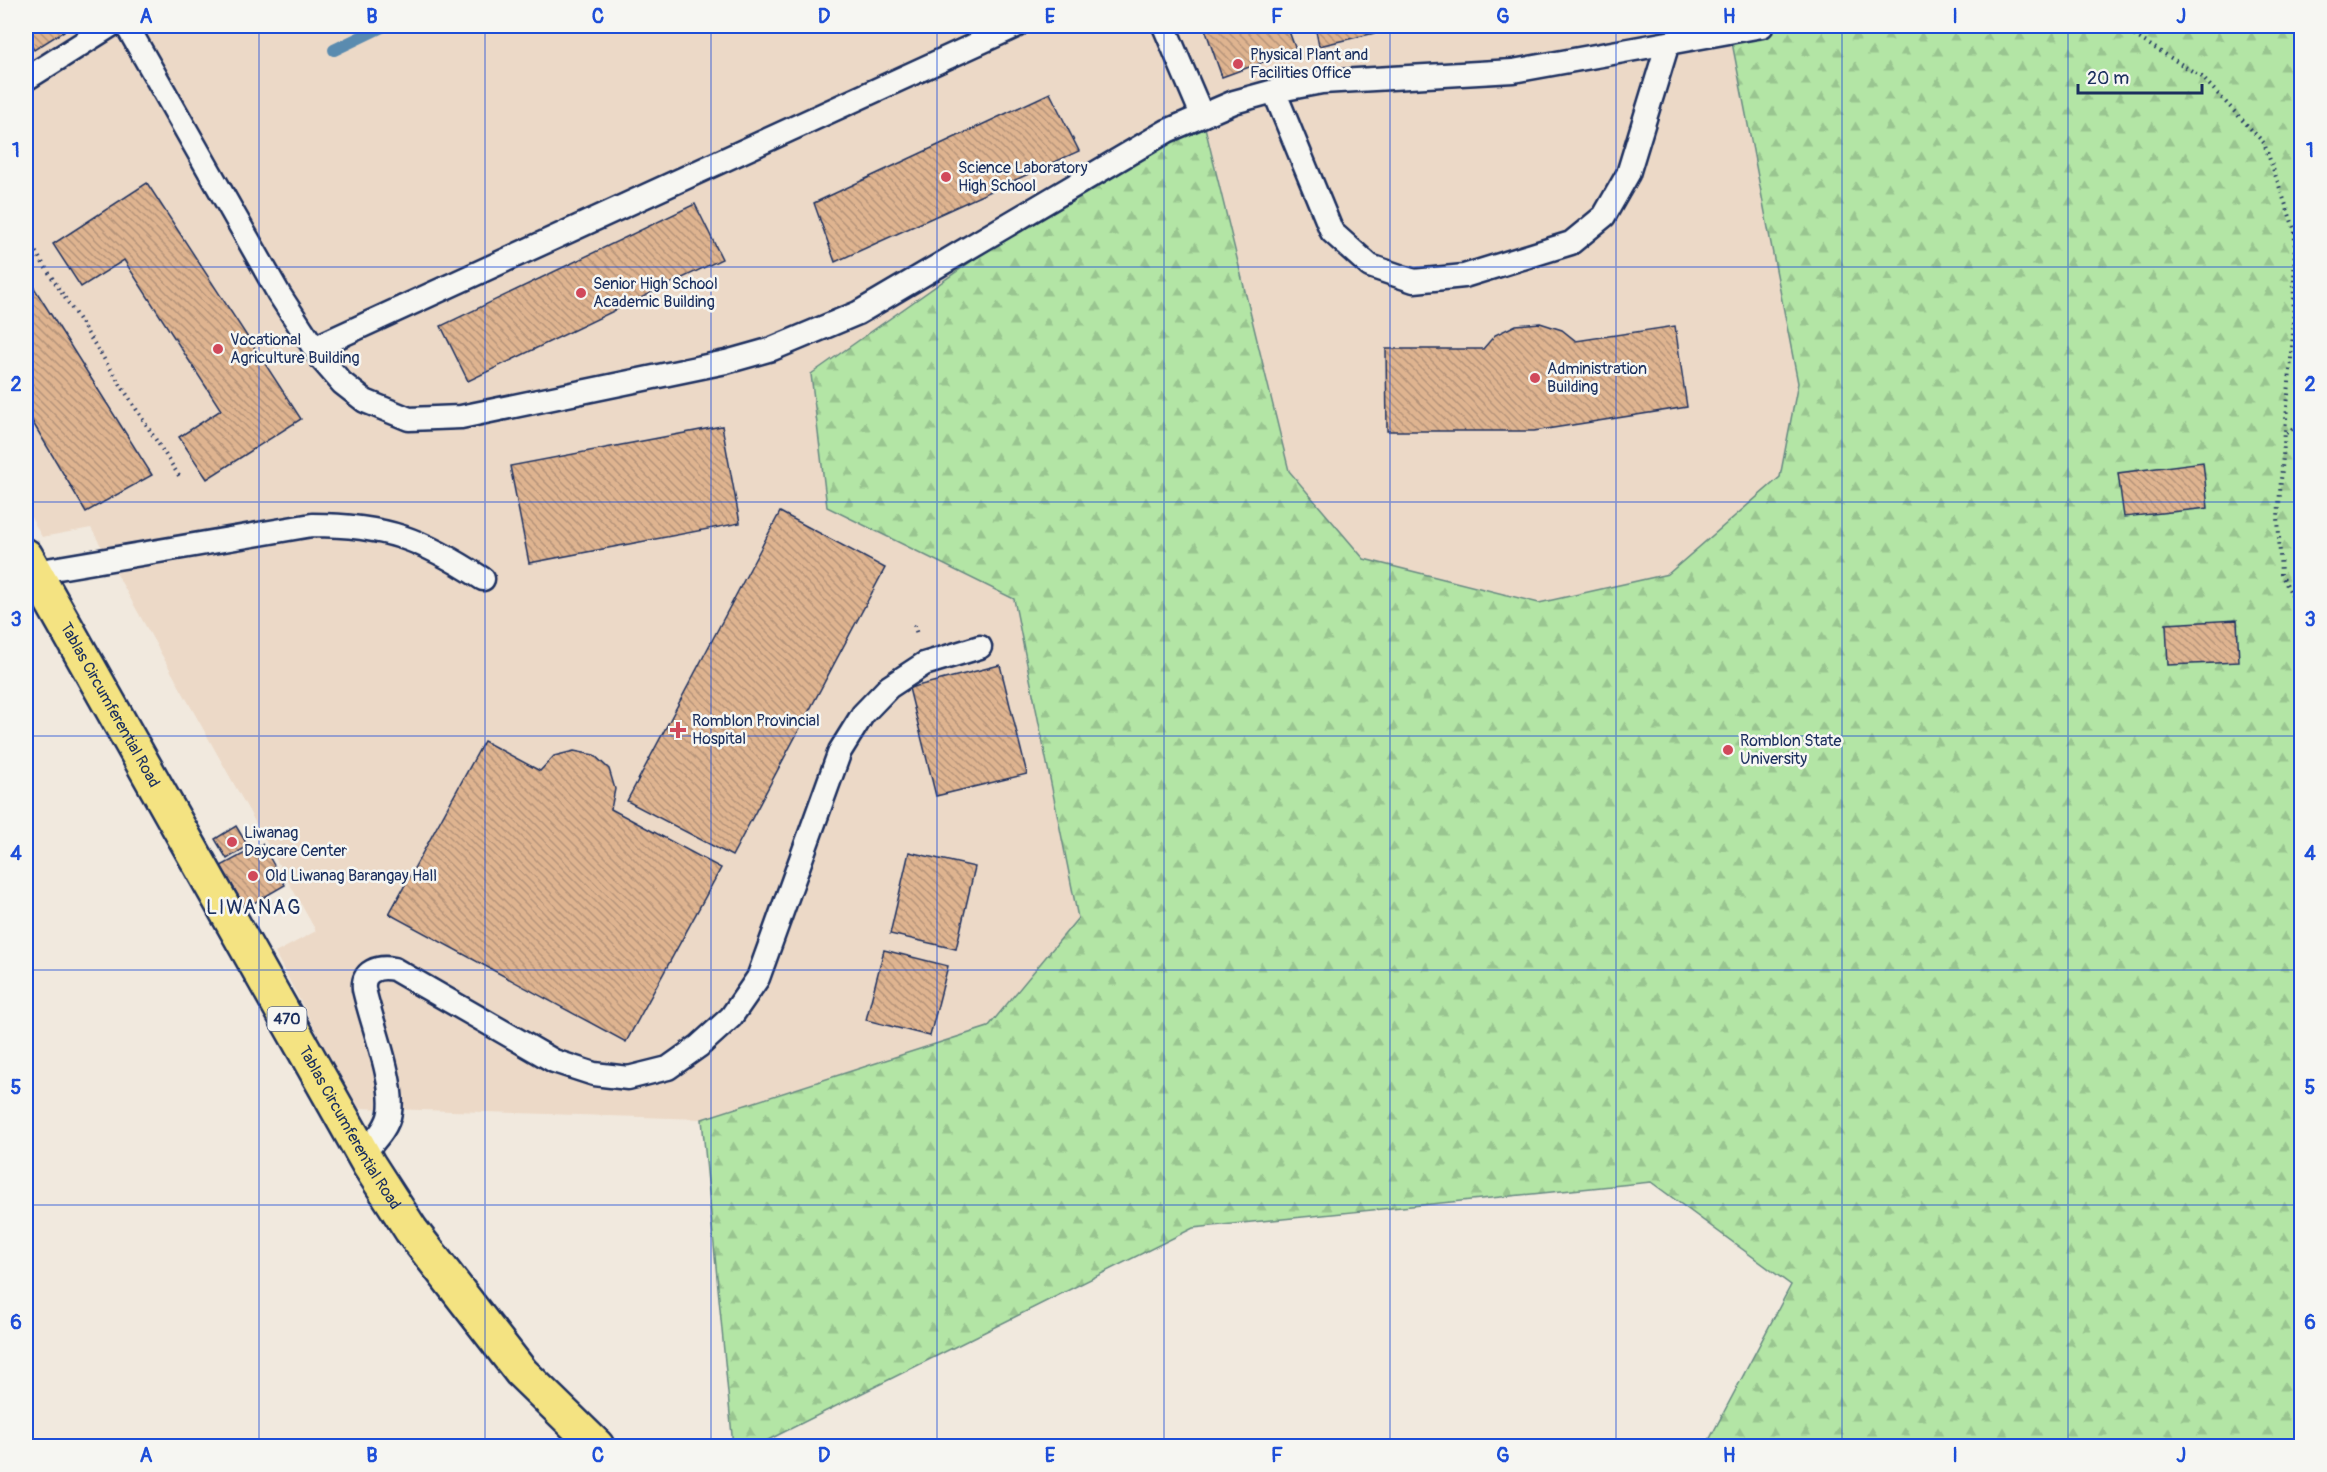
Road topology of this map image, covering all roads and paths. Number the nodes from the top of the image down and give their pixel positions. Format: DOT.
graph roads {
  1 [pos="110,26"];
  2 [pos="127,26"];
  3 [pos="1016,26"];
  4 [pos="1164,26"];
  5 [pos="1762,26"];
  6 [pos="2119,26"];
  7 [pos="1668,43"];
  8 [pos="26,79"];
  9 [pos="1274,91"];
  10 [pos="1203,116"];
  11 [pos="26,237"];
  12 [pos="314,348"];
  13 [pos="2301,423"];
  14 [pos="2285,433"];
  15 [pos="181,479"];
  16 [pos="30,564"];
  17 [pos="483,579"];
  18 [pos="2301,615"];
  19 [pos="980,647"];
  20 [pos="363,1154"];
  21 [pos="597,1446"];
  1 -- 8 [label="lane"];
  2 -- 12 [label="lane"];
  3 -- 12 [label="lane"];
  4 -- 10 [label="lane"];
  5 -- 7 [label="lane"];
  6 -- 14 [label="path"];
  7 -- 9 [label="lane"];
  7 -- 9 [label="lane"];
  9 -- 10 [label="lane"];
  10 -- 12 [label="lane"];
  11 -- 15 [label="path"];
  13 -- 14 [label="path"];
  14 -- 18 [label="path"];
  16 -- 17 [label="lane"];
  16 -- 20 [label="main road, Tablas Circumferential Road / 470"];
  19 -- 20 [label="lane"];
  20 -- 21 [label="main road, Tablas Circumferential Road / 470"];
}
